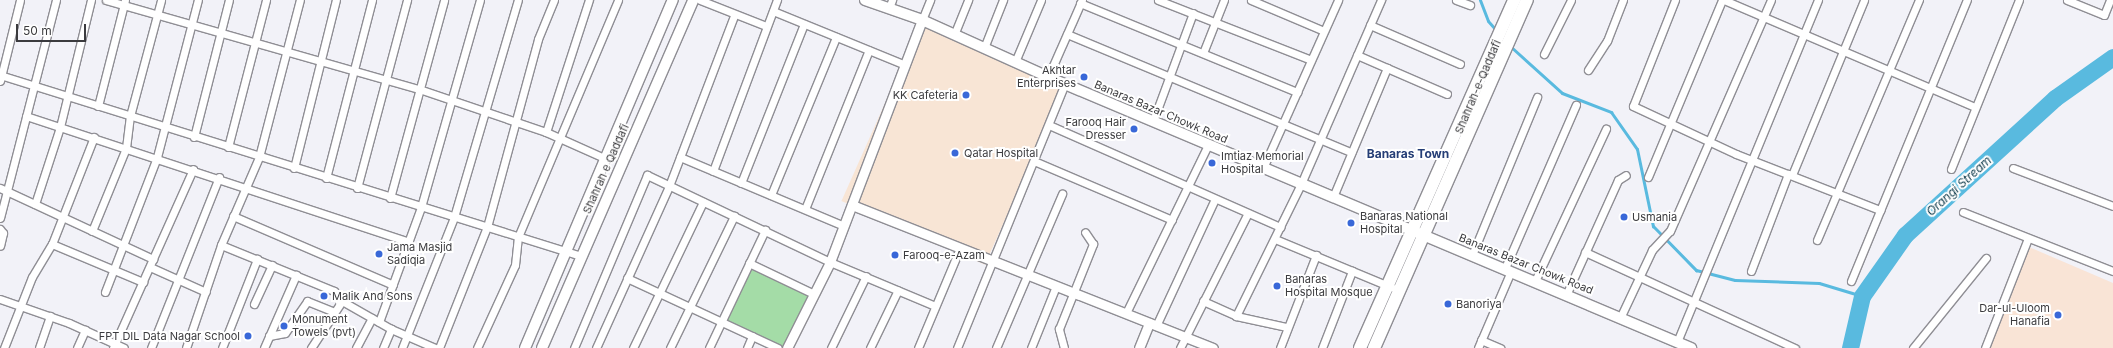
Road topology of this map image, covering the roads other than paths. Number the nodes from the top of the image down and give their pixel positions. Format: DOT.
graph roads {
  1 [pos="20,0"];
  2 [pos="56,0"];
  3 [pos="91,0"];
  4 [pos="106,0"];
  5 [pos="161,0"];
  6 [pos="198,0"];
  7 [pos="229,0"];
  8 [pos="266,0"];
  9 [pos="300,0"];
  10 [pos="336,0"];
  11 [pos="372,0"];
  12 [pos="407,0"];
  13 [pos="444,0"];
  14 [pos="480,0"];
  15 [pos="518,0"];
  16 [pos="554,0"];
  17 [pos="590,0"];
  18 [pos="618,0"];
  19 [pos="673,0"];
  20 [pos="693,0"];
  21 [pos="700,0"];
  22 [pos="777,0"];
  23 [pos="865,0"];
  24 [pos="930,0"];
  25 [pos="968,0"];
  26 [pos="1003,0"];
  27 [pos="1040,0"];
  28 [pos="1158,0"];
  29 [pos="1224,0"];
  30 [pos="1251,0"];
  31 [pos="1337,0"];
  32 [pos="1381,0"];
  33 [pos="1456,0"];
  34 [pos="1514,0"];
  35 [pos="1527,0"];
  36 [pos="1571,0"];
  37 [pos="1623,0"];
  38 [pos="1675,0"];
  39 [pos="1723,0"];
  40 [pos="1771,0"];
  41 [pos="1818,0"];
  42 [pos="1864,0"];
  43 [pos="1919,0"];
  44 [pos="1967,0"];
  45 [pos="2018,0"];
  46 [pos="2067,0"];
  47 [pos="2110,0"];
  48 [pos="1081,1"];
  49 [pos="124,2"];
  50 [pos="891,4"];
  51 [pos="1470,5"];
  52 [pos="773,11"];
  53 [pos="1193,13"];
  54 [pos="157,14"];
  55 [pos="1514,15"];
  56 [pos="734,16"];
  57 [pos="1765,17"];
  58 [pos="922,20"];
  59 [pos="1215,22"];
  60 [pos="192,23"];
  61 [pos="804,24"];
  62 [pos="1370,25"];
  63 [pos="766,26"];
  64 [pos="221,31"];
  65 [pos="1324,31"];
  66 [pos="1067,34"];
  67 [pos="1803,34"];
  68 [pos="954,35"];
  69 [pos="836,37"];
  70 [pos="256,40"];
  71 [pos="1181,44"];
  72 [pos="984,48"];
  73 [pos="287,50"];
  74 [pos="869,50"];
  75 [pos="1843,51"];
  76 [pos="1202,53"];
  77 [pos="1544,54"];
  78 [pos="1357,55"];
  79 [pos="321,60"];
  80 [pos="1311,60"];
  81 [pos="1015,62"];
  82 [pos="1460,64"];
  83 [pos="905,65"];
  84 [pos="1387,68"];
  85 [pos="354,70"];
  86 [pos="1588,70"];
  87 [pos="1889,70"];
  88 [pos="0,77"];
  89 [pos="1048,77"];
  90 [pos="1170,77"];
  91 [pos="386,79"];
  92 [pos="1065,84"];
  93 [pos="34,86"];
  94 [pos="1930,88"];
  95 [pos="419,89"];
  96 [pos="1297,92"];
  97 [pos="1447,94"];
  98 [pos="68,96"];
  99 [pos="1537,97"];
  100 [pos="451,99"];
  101 [pos="1576,105"];
  102 [pos="98,106"];
  103 [pos="1975,107"];
  104 [pos="486,111"];
  105 [pos="26,116"];
  106 [pos="130,116"];
  107 [pos="516,121"];
  108 [pos="1153,121"];
  109 [pos="1283,123"];
  110 [pos="1671,124"];
  111 [pos="1049,125"];
  112 [pos="60,127"];
  113 [pos="165,127"];
  114 [pos="1606,129"];
  115 [pos="546,132"];
  116 [pos="94,137"];
  117 [pos="194,137"];
  118 [pos="559,137"];
  119 [pos="1321,139"];
  120 [pos="1709,141"];
  121 [pos="1208,145"];
  122 [pos="228,147"];
  123 [pos="126,148"];
  124 [pos="1351,152"];
  125 [pos="157,157"];
  126 [pos="259,157"];
  127 [pos="680,157"];
  128 [pos="604,158"];
  129 [pos="1750,159"];
  130 [pos="1034,161"];
  131 [pos="294,168"];
  132 [pos="1263,168"];
  133 [pos="2013,168"];
  134 [pos="193,169"];
  135 [pos="1951,169"];
  136 [pos="713,171"];
  137 [pos="1626,175"];
  138 [pos="1790,175"];
  139 [pos="219,177"];
  140 [pos="1648,177"];
  141 [pos="326,178"];
  142 [pos="742,183"];
  143 [pos="1301,184"];
  144 [pos="247,186"];
  145 [pos="669,186"];
  146 [pos="1188,187"];
  147 [pos="357,188"];
  148 [pos="3,189"];
  149 [pos="1837,193"];
  150 [pos="1062,194"];
  151 [pos="771,195"];
  152 [pos="1333,197"];
  153 [pos="390,198"];
  154 [pos="1215,199"];
  155 [pos="703,202"];
  156 [pos="35,204"];
  157 [pos="852,204"];
  158 [pos="2113,206"];
  159 [pos="421,207"];
  160 [pos="805,209"];
  161 [pos="1880,210"];
  162 [pos="1963,212"];
  163 [pos="1248,213"];
  164 [pos="62,216"];
  165 [pos="233,216"];
  166 [pos="734,216"];
  167 [pos="454,217"];
  168 [pos="0,218"];
  169 [pos="1172,220"];
  170 [pos="844,226"];
  171 [pos="487,227"];
  172 [pos="1280,227"];
  173 [pos="0,229"];
  174 [pos="765,230"];
  175 [pos="92,231"];
  176 [pos="1085,232"];
  177 [pos="1417,232"];
  178 [pos="518,236"];
  179 [pos="2028,238"];
  180 [pos="1275,239"];
  181 [pos="1817,240"];
  182 [pos="409,242"];
  183 [pos="52,244"];
  184 [pos="123,245"];
  185 [pos="221,245"];
  186 [pos="0,246"];
  187 [pos="960,248"];
  188 [pos="565,252"];
  189 [pos="1585,252"];
  190 [pos="1316,255"];
  191 [pos="1472,255"];
  192 [pos="581,256"];
  193 [pos="1986,258"];
  194 [pos="153,259"];
  195 [pos="257,259"];
  196 [pos="993,261"];
  197 [pos="830,262"];
  198 [pos="749,263"];
  199 [pos="272,265"];
  200 [pos="150,267"];
  201 [pos="114,269"];
  202 [pos="1508,269"];
  203 [pos="1352,270"];
  204 [pos="1750,271"];
  205 [pos="2113,271"];
  206 [pos="296,275"];
  207 [pos="1028,275"];
  208 [pos="866,276"];
  209 [pos="1640,276"];
  210 [pos="628,278"];
  211 [pos="178,280"];
  212 [pos="1535,281"];
  213 [pos="1851,281"];
  214 [pos="143,282"];
  215 [pos="393,285"];
  216 [pos="1388,285"];
  217 [pos="1056,286"];
  218 [pos="898,290"];
  219 [pos="1400,291"];
  220 [pos="105,292"];
  221 [pos="206,292"];
  222 [pos="659,292"];
  223 [pos="1075,293"];
  224 [pos="814,294"];
  225 [pos="1567,294"];
  226 [pos="0,299"];
  227 [pos="1693,300"];
  228 [pos="342,301"];
  229 [pos="1203,301"];
  230 [pos="254,304"];
  231 [pos="20,306"];
  232 [pos="689,306"];
  233 [pos="935,306"];
  234 [pos="334,312"];
  235 [pos="1126,313"];
  236 [pos="50,316"];
  237 [pos="1236,316"];
  238 [pos="1621,316"];
  239 [pos="375,320"];
  240 [pos="722,322"];
  241 [pos="1152,324"];
  242 [pos="1286,327"];
  243 [pos="391,329"];
  244 [pos="85,330"];
  245 [pos="269,336"];
  246 [pos="752,336"];
  247 [pos="1184,337"];
  248 [pos="406,338"];
  249 [pos="1481,340"];
  250 [pos="1677,342"];
  251 [pos="114,346"];
  252 [pos="4,348"];
  253 [pos="39,348"];
  254 [pos="78,348"];
  255 [pos="124,348"];
  256 [pos="151,348"];
  257 [pos="186,348"];
  258 [pos="222,348"];
  259 [pos="264,348"];
  260 [pos="311,348"];
  261 [pos="356,348"];
  262 [pos="383,348"];
  263 [pos="402,348"];
  264 [pos="436,348"];
  265 [pos="439,348"];
  266 [pos="478,348"];
  267 [pos="525,348"];
  268 [pos="542,348"];
  269 [pos="574,348"];
  270 [pos="596,348"];
  271 [pos="633,348"];
  272 [pos="670,348"];
  273 [pos="709,348"];
  274 [pos="747,348"];
  275 [pos="778,348"];
  276 [pos="787,348"];
  277 [pos="831,348"];
  278 [pos="870,348"];
  279 [pos="918,348"];
  280 [pos="957,348"];
  281 [pos="996,348"];
  282 [pos="1031,348"];
  283 [pos="1064,348"];
  284 [pos="1139,348"];
  285 [pos="1180,348"];
  286 [pos="1211,348"];
  287 [pos="1280,348"];
  288 [pos="1322,348"];
  289 [pos="1360,348"];
  290 [pos="1374,348"];
  291 [pos="1478,348"];
  292 [pos="1500,348"];
  293 [pos="1691,348"];
  294 [pos="1795,348"];
  295 [pos="1913,348"];
  296 [pos="1985,348"];
  1 -- 88 [label="street"];
  2 -- 93 [label="street"];
  3 -- 98 [label="street"];
  4 -- 49 [label="street"];
  5 -- 54 [label="street"];
  6 -- 60 [label="street"];
  7 -- 64 [label="street"];
  8 -- 70 [label="street"];
  9 -- 73 [label="street"];
  10 -- 79 [label="street"];
  11 -- 85 [label="street"];
  12 -- 91 [label="street"];
  13 -- 95 [label="street"];
  14 -- 100 [label="street"];
  15 -- 104 [label="street"];
  16 -- 107 [label="street"];
  17 -- 115 [label="street"];
  18 -- 118 [label="street"];
  19 -- 128 [label="main road, Shahrah e Qaddafi"];
  20 -- 192 [label="main road, Shahrah e Qaddafi"];
  21 -- 56 [label="street"];
  22 -- 52 [label="street"];
  23 -- 50 [label="main road, Banaras Bazar Chowk Road"];
  24 -- 58 [label="street"];
  25 -- 68 [label="street"];
  26 -- 72 [label="street"];
  27 -- 81 [label="street"];
  28 -- 53 [label="street"];
  29 -- 59 [label="street"];
  30 -- 65 [label="street"];
  31 -- 65 [label="street"];
  32 -- 62 [label="street"];
  33 -- 51 [label="street"];
  34 -- 55 [label="main road, Shahrah-e-Qaddafi"];
  35 -- 55 [label="main road, Shahrah-e-Qaddafi"];
  36 -- 77 [label="street"];
  37 -- 86 [label="street"];
  38 -- 110 [label="street"];
  39 -- 57 [label="street"];
  39 -- 110 [label="street"];
  40 -- 57 [label="street"];
  41 -- 67 [label="street"];
  42 -- 75 [label="street"];
  43 -- 87 [label="street"];
  44 -- 94 [label="street"];
  45 -- 103 [label="street"];
  46 -- 47 [label="street"];
  48 -- 66 [label="street"];
  48 -- 71 [label="street"];
  49 -- 54 [label="street"];
  49 -- 102 [label="street"];
  50 -- 58 [label="main road, Banaras Bazar Chowk Road"];
  52 -- 61 [label="street"];
  52 -- 63 [label="street"];
  53 -- 59 [label="street"];
  53 -- 71 [label="street"];
  54 -- 60 [label="street"];
  54 -- 106 [label="street"];
  55 -- 177 [label="main road, Shahrah-e-Qaddafi"];
  55 -- 177 [label="main road, Shahrah-e-Qaddafi"];
  56 -- 63 [label="street"];
  56 -- 127 [label="street"];
  57 -- 67 [label="street"];
  57 -- 120 [label="street"];
  58 -- 68 [label="main road, Banaras Bazar Chowk Road"];
  58 -- 83 [label="street"];
  59 -- 76 [label="street"];
  59 -- 80 [label="street"];
  60 -- 64 [label="street"];
  60 -- 113 [label="street"];
  61 -- 69 [label="street"];
  61 -- 142 [label="street"];
  62 -- 78 [label="street"];
  62 -- 82 [label="street"];
  63 -- 136 [label="street"];
  64 -- 70 [label="street"];
  64 -- 117 [label="street"];
  65 -- 80 [label="street"];
  66 -- 89 [label="street"];
  66 -- 90 [label="street"];
  67 -- 75 [label="street"];
  67 -- 129 [label="street"];
  68 -- 72 [label="main road, Banaras Bazar Chowk Road"];
  69 -- 74 [label="street"];
  69 -- 151 [label="street"];
  70 -- 73 [label="street"];
  70 -- 122 [label="street"];
  71 -- 76 [label="street"];
  71 -- 90 [label="street"];
  72 -- 81 [label="main road, Banaras Bazar Chowk Road"];
  73 -- 79 [label="street"];
  73 -- 126 [label="street"];
  74 -- 83 [label="street"];
  74 -- 160 [label="street"];
  75 -- 87 [label="street"];
  75 -- 138 [label="street"];
  76 -- 96 [label="street"];
  78 -- 84 [label="street"];
  78 -- 119 [label="street"];
  79 -- 85 [label="street"];
  79 -- 131 [label="street"];
  80 -- 96 [label="street"];
  81 -- 89 [label="main road, Banaras Bazar Chowk Road"];
  83 -- 157 [label="street"];
  84 -- 97 [label="street"];
  84 -- 124 [label="street"];
  85 -- 91 [label="street"];
  85 -- 141 [label="street"];
  87 -- 94 [label="street"];
  87 -- 149 [label="street"];
  88 -- 93 [label="street"];
  89 -- 92 [label="main road, Banaras Bazar Chowk Road"];
  90 -- 108 [label="street"];
  90 -- 109 [label="street"];
  91 -- 95 [label="street"];
  91 -- 147 [label="street"];
  92 -- 108 [label="main road, Banaras Bazar Chowk Road"];
  92 -- 111 [label="street"];
  93 -- 98 [label="street"];
  93 -- 105 [label="street"];
  94 -- 103 [label="street"];
  94 -- 161 [label="street"];
  95 -- 100 [label="street"];
  95 -- 153 [label="street"];
  96 -- 109 [label="street"];
  98 -- 102 [label="street"];
  98 -- 112 [label="street"];
  99 -- 191 [label="street"];
  100 -- 104 [label="street"];
  100 -- 159 [label="street"];
  101 -- 202 [label="street"];
  102 -- 106 [label="street"];
  103 -- 135 [label="street"];
  104 -- 107 [label="street"];
  104 -- 167 [label="street"];
  105 -- 112 [label="street"];
  105 -- 148 [label="street"];
  106 -- 113 [label="street"];
  106 -- 123 [label="street"];
  107 -- 115 [label="street"];
  107 -- 171 [label="street"];
  108 -- 121 [label="main road, Banaras Bazar Chowk Road"];
  109 -- 119 [label="street"];
  109 -- 132 [label="street"];
  110 -- 120 [label="street"];
  110 -- 140 [label="street"];
  111 -- 130 [label="street"];
  111 -- 146 [label="street"];
  112 -- 116 [label="street"];
  112 -- 156 [label="street"];
  113 -- 117 [label="street"];
  113 -- 125 [label="street"];
  114 -- 212 [label="street"];
  115 -- 118 [label="street"];
  116 -- 123 [label="street"];
  116 -- 164 [label="street"];
  117 -- 122 [label="street"];
  118 -- 128 [label="street"];
  118 -- 178 [label="street"];
  119 -- 124 [label="street"];
  119 -- 143 [label="street"];
  120 -- 129 [label="street"];
  120 -- 209 [label="street"];
  121 -- 132 [label="main road, Banaras Bazar Chowk Road"];
  121 -- 146 [label="street"];
  122 -- 126 [label="street"];
  123 -- 125 [label="street"];
  123 -- 175 [label="street"];
  124 -- 152 [label="street"];
  125 -- 134 [label="street"];
  125 -- 184 [label="street"];
  126 -- 131 [label="street"];
  126 -- 144 [label="street"];
  127 -- 136 [label="street"];
  127 -- 145 [label="street"];
  128 -- 188 [label="main road, Shahrah e Qaddafi"];
  129 -- 138 [label="street"];
  129 -- 227 [label="street"];
  130 -- 169 [label="street"];
  130 -- 196 [label="street"];
  131 -- 141 [label="street"];
  132 -- 143 [label="main road, Banaras Bazar Chowk Road"];
  133 -- 158 [label="street"];
  134 -- 139 [label="street"];
  134 -- 194 [label="street"];
  136 -- 142 [label="street"];
  137 -- 189 [label="street"];
  138 -- 149 [label="street"];
  138 -- 204 [label="street"];
  139 -- 144 [label="street"];
  139 -- 211 [label="street"];
  141 -- 147 [label="street"];
  142 -- 151 [label="street"];
  143 -- 152 [label="main road, Banaras Bazar Chowk Road"];
  143 -- 172 [label="street"];
  144 -- 165 [label="street"];
  144 -- 182 [label="street"];
  145 -- 155 [label="street"];
  145 -- 210 [label="street"];
  145 -- 269 [label="street"];
  146 -- 154 [label="street"];
  146 -- 169 [label="street"];
  147 -- 153 [label="street"];
  148 -- 156 [label="street"];
  148 -- 168 [label="street"];
  149 -- 161 [label="street"];
  149 -- 181 [label="street"];
  150 -- 207 [label="street"];
  151 -- 160 [label="street"];
  152 -- 177 [label="main road, Banaras Bazar Chowk Road"];
  153 -- 159 [label="street"];
  154 -- 163 [label="street"];
  154 -- 241 [label="street"];
  155 -- 166 [label="street"];
  155 -- 222 [label="street"];
  156 -- 164 [label="street"];
  157 -- 170 [label="street"];
  157 -- 187 [label="street"];
  159 -- 167 [label="street"];
  159 -- 182 [label="street"];
  160 -- 170 [label="street"];
  161 -- 213 [label="street"];
  162 -- 179 [label="street"];
  163 -- 172 [label="street"];
  163 -- 229 [label="street"];
  164 -- 175 [label="street"];
  164 -- 183 [label="street"];
  165 -- 185 [label="street"];
  165 -- 215 [label="street"];
  166 -- 174 [label="street"];
  166 -- 232 [label="street"];
  167 -- 171 [label="street"];
  167 -- 248 [label="street"];
  169 -- 235 [label="street"];
  170 -- 197 [label="street"];
  171 -- 178 [label="street"];
  171 -- 265 [label="street"];
  172 -- 180 [label="street"];
  173 -- 186 [label="street"];
  174 -- 197 [label="street"];
  174 -- 198 [label="street"];
  175 -- 184 [label="street"];
  176 -- 223 [label="street"];
  177 -- 191 [label="main road, Banaras Bazar Chowk Road"];
  177 -- 216 [label="main road, Shahrah-e-Qaddafi"];
  177 -- 219 [label="main road, Shahrah-e-Qaddafi"];
  178 -- 188 [label="street"];
  178 -- 266 [label="street"];
  179 -- 205 [label="street"];
  179 -- 296 [label="street"];
  180 -- 190 [label="street"];
  180 -- 237 [label="street"];
  182 -- 215 [label="street"];
  183 -- 201 [label="street"];
  183 -- 231 [label="street"];
  184 -- 194 [label="street"];
  184 -- 201 [label="street"];
  185 -- 195 [label="street"];
  185 -- 221 [label="street"];
  187 -- 196 [label="street"];
  187 -- 233 [label="street"];
  188 -- 192 [label="street"];
  188 -- 267 [label="main road, Shahrah e Qaddafi"];
  189 -- 209 [label="street"];
  189 -- 225 [label="street"];
  190 -- 203 [label="street"];
  190 -- 242 [label="street"];
  191 -- 202 [label="main road, Banaras Bazar Chowk Road"];
  192 -- 268 [label="main road, Shahrah e Qaddafi"];
  193 -- 295 [label="street"];
  194 -- 200 [label="street"];
  195 -- 199 [label="street"];
  195 -- 258 [label="street"];
  196 -- 207 [label="street"];
  196 -- 280 [label="street"];
  197 -- 208 [label="street"];
  197 -- 224 [label="street"];
  198 -- 224 [label="street"];
  198 -- 240 [label="street"];
  199 -- 206 [label="street"];
  199 -- 230 [label="street"];
  200 -- 211 [label="street"];
  200 -- 214 [label="street"];
  201 -- 214 [label="street"];
  201 -- 220 [label="street"];
  202 -- 212 [label="main road, Banaras Bazar Chowk Road"];
  202 -- 249 [label="street"];
  203 -- 216 [label="street"];
  203 -- 288 [label="street"];
  206 -- 228 [label="street"];
  206 -- 245 [label="street"];
  207 -- 217 [label="street"];
  207 -- 281 [label="street"];
  208 -- 218 [label="street"];
  208 -- 277 [label="street"];
  209 -- 227 [label="street"];
  209 -- 238 [label="street"];
  210 -- 222 [label="street"];
  210 -- 270 [label="street"];
  211 -- 221 [label="street"];
  211 -- 256 [label="street"];
  212 -- 225 [label="main road, Banaras Bazar Chowk Road"];
  214 -- 251 [label="street"];
  215 -- 239 [label="street"];
  216 -- 219 [label="street"];
  216 -- 289 [label="main road, Shahrah-e-Qaddafi"];
  217 -- 223 [label="street"];
  217 -- 282 [label="street"];
  218 -- 233 [label="street"];
  218 -- 278 [label="street"];
  219 -- 290 [label="main road, Shahrah-e-Qaddafi"];
  221 -- 257 [label="street"];
  222 -- 232 [label="street"];
  222 -- 271 [label="street"];
  223 -- 235 [label="street"];
  223 -- 283 [label="street"];
  224 -- 276 [label="street"];
  225 -- 238 [label="main road, Banaras Bazar Chowk Road"];
  226 -- 231 [label="street"];
  227 -- 250 [label="street"];
  227 -- 294 [label="street"];
  228 -- 234 [label="street"];
  228 -- 239 [label="street"];
  229 -- 237 [label="street"];
  229 -- 247 [label="street"];
  231 -- 236 [label="street"];
  231 -- 252 [label="street"];
  232 -- 240 [label="street"];
  232 -- 272 [label="street"];
  233 -- 279 [label="street"];
  234 -- 245 [label="street"];
  234 -- 260 [label="street"];
  235 -- 241 [label="street"];
  236 -- 244 [label="street"];
  236 -- 253 [label="street"];
  237 -- 242 [label="street"];
  238 -- 250 [label="main road, Banaras Bazar Chowk Road"];
  239 -- 243 [label="street"];
  239 -- 261 [label="street"];
  240 -- 246 [label="street"];
  240 -- 273 [label="street"];
  241 -- 247 [label="street"];
  241 -- 284 [label="street"];
  242 -- 287 [label="street"];
  243 -- 248 [label="street"];
  243 -- 262 [label="street"];
  244 -- 251 [label="street"];
  244 -- 254 [label="street"];
  245 -- 259 [label="street"];
  246 -- 274 [label="street"];
  246 -- 275 [label="street"];
  247 -- 285 [label="street"];
  247 -- 286 [label="street"];
  248 -- 263 [label="street"];
  248 -- 264 [label="street"];
  249 -- 291 [label="street"];
  249 -- 292 [label="street"];
  250 -- 293 [label="main road, Banaras Bazar Chowk Road"];
  251 -- 255 [label="street"];
}
